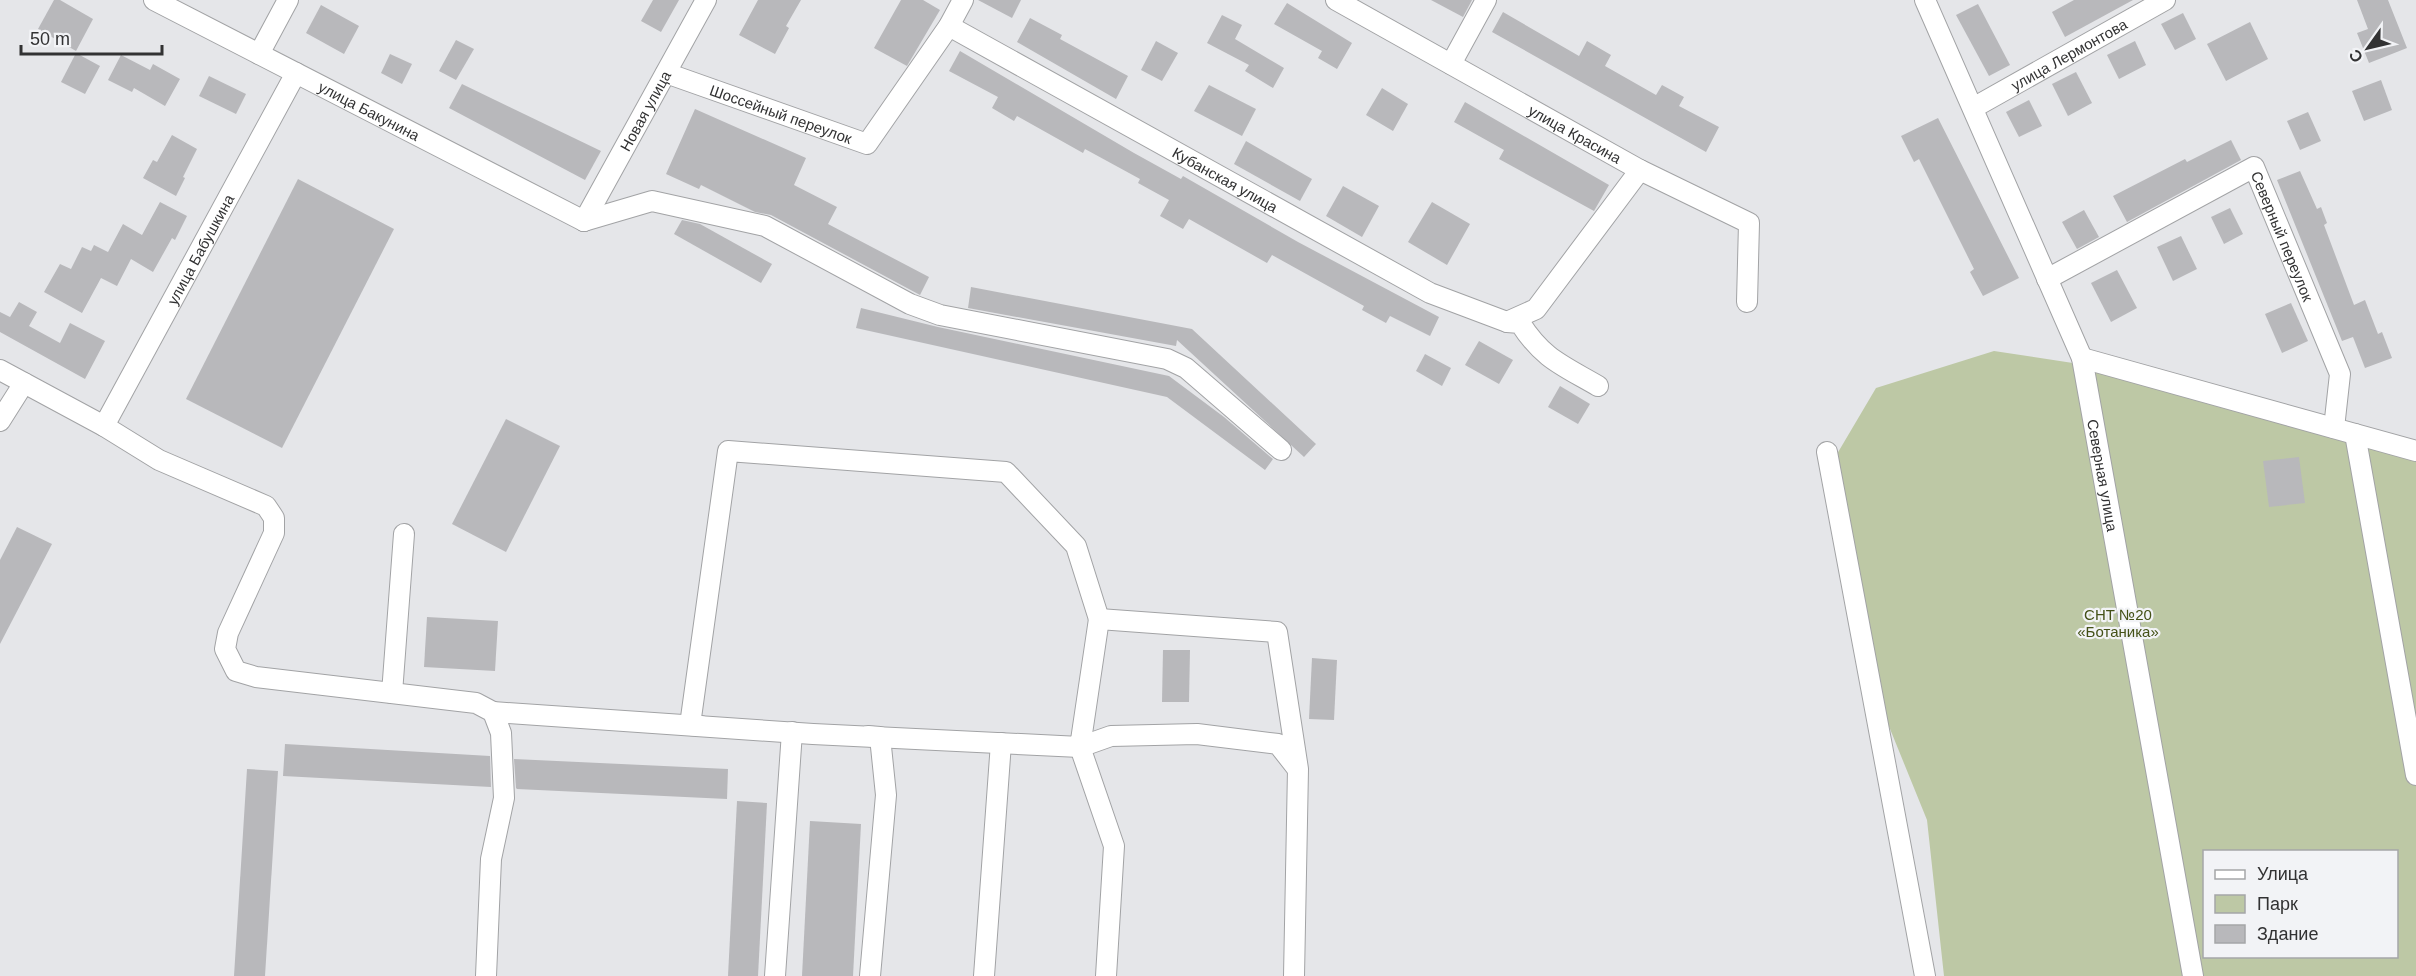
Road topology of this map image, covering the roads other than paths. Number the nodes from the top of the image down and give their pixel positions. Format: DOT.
graph roads {
  1 [pos="153,0"];
  2 [pos="288,0"];
  3 [pos="963,0"];
  4 [pos="1336,0"];
  5 [pos="1486,0"];
  6 [pos="1925,0"];
  7 [pos="2165,0"];
  8 [pos="703,1"];
  9 [pos="949,26"];
  10 [pos="259,54"];
  11 [pos="1451,64"];
  12 [pos="296,73"];
  13 [pos="666,73"];
  14 [pos="1973,108"];
  15 [pos="1640,170"];
  16 [pos="584,221"];
  17 [pos="2047,279"];
  18 [pos="1747,302"];
  19 [pos="1507,322"];
  20 [pos="2082,358"];
  21 [pos="0,370"];
  22 [pos="24,383"];
  23 [pos="1598,386"];
  24 [pos="0,421"];
  25 [pos="104,426"];
  26 [pos="2334,428"];
  27 [pos="2355,434"];
  28 [pos="1281,450"];
  29 [pos="2416,451"];
  30 [pos="1827,452"];
  31 [pos="404,534"];
  32 [pos="1098,619"];
  33 [pos="392,693"];
  34 [pos="493,712"];
  35 [pos="690,725"];
  36 [pos="792,732"];
  37 [pos="880,737"];
  38 [pos="1001,743"];
  39 [pos="1080,747"];
  40 [pos="1298,769"];
  41 [pos="2416,775"];
  42 [pos="486,976"];
  43 [pos="775,976"];
  44 [pos="870,976"];
  45 [pos="984,976"];
  46 [pos="1106,976"];
  47 [pos="1294,976"];
  48 [pos="1925,976"];
  49 [pos="2193,976"];
  1 -- 10 [label="street, улица Бакунина"];
  2 -- 10 [label="street"];
  3 -- 9 [label="street, Шоссейный переулок"];
  4 -- 11 [label="street, улица Красина"];
  5 -- 11 [label="street"];
  6 -- 14 [label="street, Северная улица"];
  7 -- 14 [label="street, улица Лермонтова"];
  8 -- 13 [label="street, Новая улица"];
  9 -- 13 [label="street, Шоссейный переулок"];
  9 -- 19 [label="street, Кубанская улица"];
  10 -- 12 [label="street, улица Бакунина"];
  11 -- 15 [label="street, улица Красина"];
  12 -- 16 [label="street, улица Бакунина"];
  12 -- 25 [label="street, улица Бабушкина"];
  13 -- 16 [label="street, Новая улица"];
  14 -- 17 [label="street, Северная улица"];
  15 -- 18 [label="street, улица Красина"];
  15 -- 19 [label="street"];
  16 -- 28 [label="street"];
  17 -- 20 [label="street, Северная улица"];
  17 -- 26 [label="street, Северный переулок"];
  19 -- 23 [label="street, Кубанская улица"];
  20 -- 26 [label="street"];
  20 -- 49 [label="street, Северная улица"];
  21 -- 22 [label="street"];
  22 -- 24 [label="street"];
  22 -- 25 [label="street"];
  25 -- 33 [label="street"];
  26 -- 27 [label="street"];
  27 -- 29 [label="street"];
  27 -- 41 [label="street"];
  30 -- 48 [label="street"];
  31 -- 33 [label="street"];
  32 -- 35 [label="street"];
  32 -- 39 [label="street"];
  32 -- 40 [label="street"];
  33 -- 34 [label="street"];
  34 -- 35 [label="street"];
  34 -- 42 [label="street"];
  35 -- 36 [label="street"];
  35 -- 37 [label="street"];
  36 -- 37 [label="street"];
  36 -- 43 [label="street"];
  37 -- 38 [label="street"];
  37 -- 44 [label="street"];
  38 -- 39 [label="street"];
  38 -- 45 [label="street"];
  39 -- 40 [label="street"];
  39 -- 46 [label="street"];
  40 -- 47 [label="street"];
}
